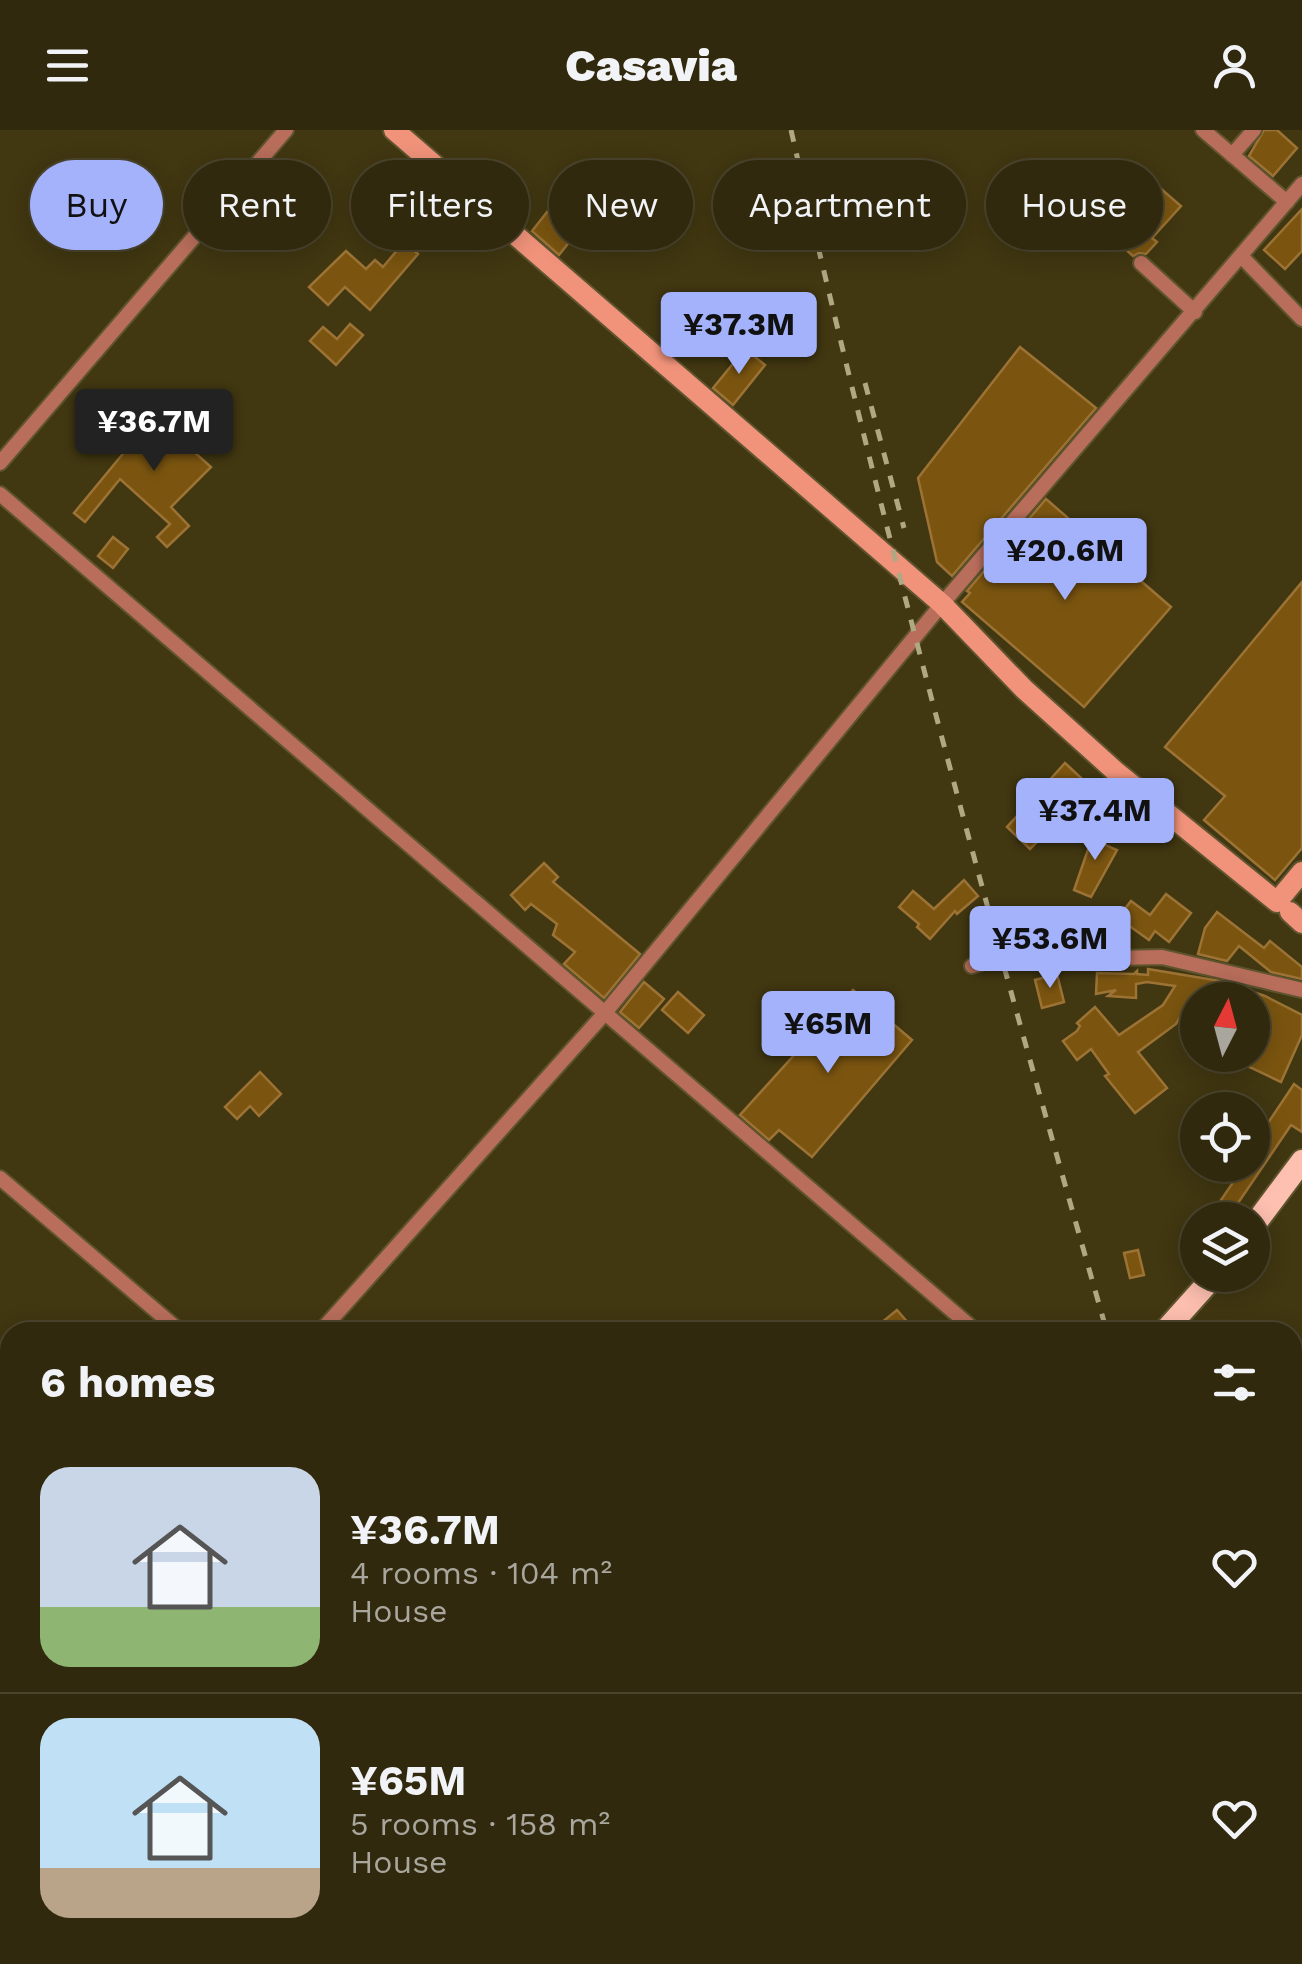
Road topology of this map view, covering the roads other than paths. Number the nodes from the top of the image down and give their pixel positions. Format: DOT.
graph roads {
  1 [pos="286,130"];
  2 [pos="394,130"];
  3 [pos="1202,130"];
  4 [pos="1254,130"];
  5 [pos="1232,155"];
  6 [pos="1302,184"];
  7 [pos="1286,202"];
  8 [pos="1242,257"];
  9 [pos="1141,264"];
  10 [pos="1194,312"];
  11 [pos="1302,319"];
  12 [pos="0,462"];
  13 [pos="0,494"];
  14 [pos="942,604"];
  15 [pos="1302,872"];
  16 [pos="972,966"];
  17 [pos="1302,990"];
  18 [pos="604,1014"];
  19 [pos="1302,1161"];
  20 [pos="0,1178"];
  21 [pos="1270,1204"];
  22 [pos="1200,1292"];
  23 [pos="169,1322"];
  24 [pos="329,1322"];
  25 [pos="966,1322"];
  26 [pos="1173,1322"];
  1 -- 12 [label="street"];
  2 -- 14 [label="street"];
  3 -- 5 [label="street"];
  4 -- 5 [label="street"];
  5 -- 7 [label="street"];
  6 -- 7 [label="street"];
  7 -- 8 [label="street"];
  8 -- 10 [label="street"];
  8 -- 11 [label="street"];
  9 -- 10 [label="street"];
  10 -- 14 [label="street"];
  13 -- 18 [label="street"];
  14 -- 15 [label="street"];
  14 -- 18 [label="street"];
  16 -- 17 [label="street"];
  18 -- 24 [label="street"];
  18 -- 25 [label="street"];
  19 -- 21 [label="main road"];
  20 -- 23 [label="street"];
  22 -- 26 [label="main road"];
}
